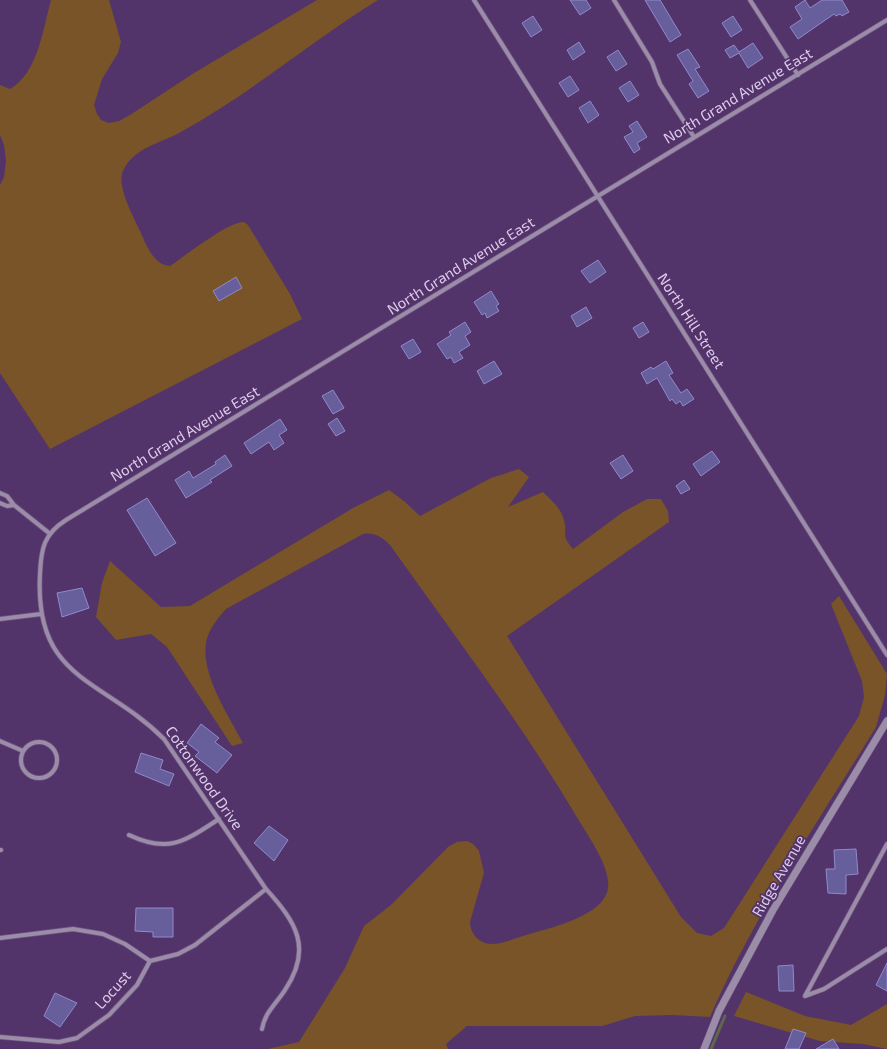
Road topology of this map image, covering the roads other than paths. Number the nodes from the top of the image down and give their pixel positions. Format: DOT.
graph roads {
  1 [pos="474,0"];
  2 [pos="614,0"];
  3 [pos="750,0"];
  4 [pos="887,20"];
  5 [pos="798,74"];
  6 [pos="694,137"];
  7 [pos="596,196"];
  8 [pos="0,493"];
  9 [pos="0,504"];
  10 [pos="14,505"];
  11 [pos="50,533"];
  12 [pos="41,614"];
  13 [pos="0,619"];
  14 [pos="887,655"];
  15 [pos="887,721"];
  16 [pos="0,741"];
  17 [pos="23,751"];
  18 [pos="219,819"];
  19 [pos="129,835"];
  20 [pos="887,844"];
  21 [pos="266,889"];
  22 [pos="0,938"];
  23 [pos="887,949"];
  24 [pos="150,961"];
  25 [pos="262,1029"];
  26 [pos="0,1037"];
  27 [pos="704,1049"];
  1 -- 7 [label="street, North Hill Street"];
  2 -- 6 [label="street"];
  3 -- 5 [label="street"];
  4 -- 5 [label="street, North Grand Avenue East"];
  5 -- 6 [label="street, North Grand Avenue East"];
  6 -- 7 [label="street, North Grand Avenue East"];
  7 -- 11 [label="street, North Grand Avenue East"];
  7 -- 14 [label="street, North Hill Street"];
  8 -- 10 [label="street"];
  9 -- 10 [label="street"];
  10 -- 11 [label="street"];
  11 -- 12 [label="street, Cottonwood Drive"];
  12 -- 13 [label="street"];
  12 -- 18 [label="street, Cottonwood Drive"];
  15 -- 27 [label="street, Ridge Avenue"];
  16 -- 17 [label="street"];
  17 -- 17 [label="street"];
  18 -- 19 [label="street"];
  18 -- 21 [label="street, Cottonwood Drive"];
  20 -- 23 [label="street"];
  21 -- 24 [label="street"];
  21 -- 25 [label="street, Cottonwood Drive"];
  22 -- 24 [label="street"];
  24 -- 26 [label="street, Locust"];
}
